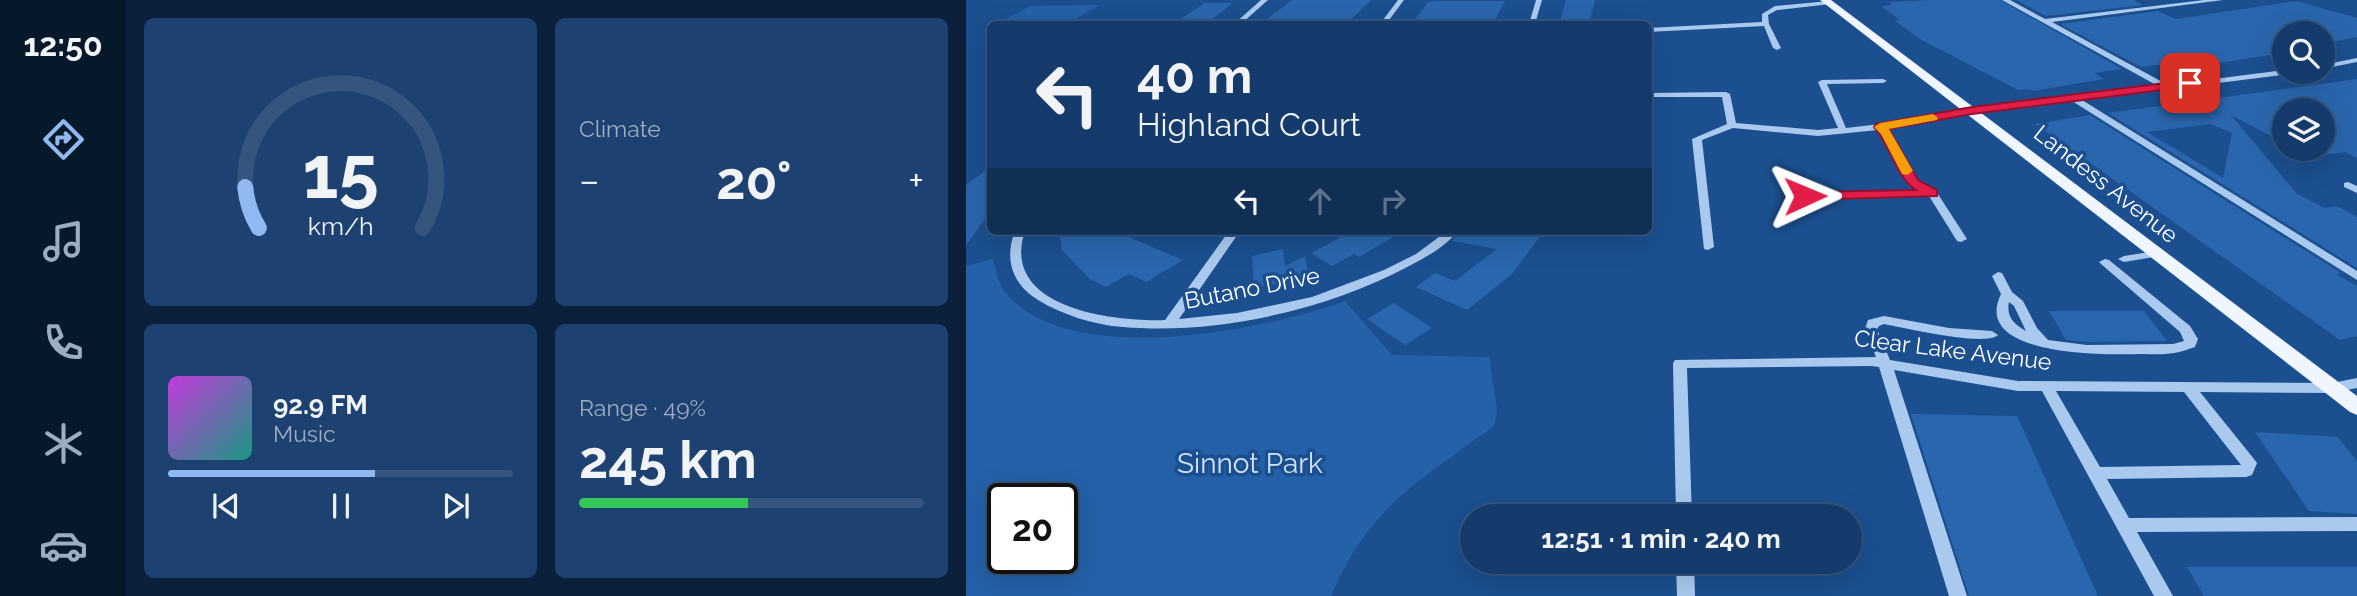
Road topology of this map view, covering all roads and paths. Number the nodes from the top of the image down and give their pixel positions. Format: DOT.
graph roads {
  1 [pos="1265,0"];
  2 [pos="1401,0"];
  3 [pos="1539,0"];
  4 [pos="2006,0"];
  5 [pos="2220,0"];
  6 [pos="1827,1"];
  7 [pos="1240,21"];
  8 [pos="1385,21"];
  9 [pos="1533,21"];
  10 [pos="2045,21"];
  11 [pos="1766,24"];
  12 [pos="1652,30"];
  13 [pos="1777,48"];
  14 [pos="2357,60"];
  15 [pos="2335,64"];
  16 [pos="2272,74"];
  17 [pos="1883,81"];
  18 [pos="2166,86"];
  19 [pos="1652,95"];
  20 [pos="2073,98"];
  21 [pos="1972,111"];
  22 [pos="1732,125"];
  23 [pos="1880,127"];
  24 [pos="1843,130"];
  25 [pos="1932,193"];
  26 [pos="1805,196"];
  27 [pos="1019,235"];
  28 [pos="1232,235"];
  29 [pos="1450,235"];
  30 [pos="1961,239"];
  31 [pos="1708,247"];
  32 [pos="2156,254"];
  33 [pos="2124,259"];
  34 [pos="2105,262"];
  35 [pos="1998,276"];
  36 [pos="2357,276"];
  37 [pos="2007,294"];
  38 [pos="1168,324"];
  39 [pos="1992,335"];
  40 [pos="2045,343"];
  41 [pos="1885,363"];
  42 [pos="2357,383"];
  43 [pos="2047,387"];
  44 [pos="2188,387"];
  45 [pos="2332,388"];
  46 [pos="2357,407"];
  47 [pos="2095,474"];
  48 [pos="1684,504"];
  49 [pos="2357,524"];
  50 [pos="2125,526"];
  51 [pos="1685,574"];
  52 [pos="1686,596"];
  53 [pos="1958,596"];
  54 [pos="2164,596"];
  1 -- 7 [label="street"];
  2 -- 8 [label="street"];
  3 -- 9 [label="street"];
  4 -- 10 [label="street"];
  5 -- 10 [label="street"];
  6 -- 11 [label="street"];
  6 -- 21 [label="main road, Landess Avenue"];
  10 -- 18 [label="street"];
  11 -- 12 [label="street"];
  11 -- 13 [label="street"];
  14 -- 15 [label="street"];
  16 -- 18 [label="street"];
  17 -- 24 [label="street"];
  18 -- 20 [label="street"];
  19 -- 22 [label="street"];
  20 -- 21 [label="street"];
  20 -- 36 [label="street"];
  21 -- 23 [label="street"];
  21 -- 32 [label="main road, Landess Avenue"];
  22 -- 24 [label="street"];
  22 -- 31 [label="street"];
  23 -- 24 [label="street"];
  23 -- 25 [label="street"];
  25 -- 26 [label="street"];
  25 -- 30 [label="street"];
  27 -- 38 [label="street, Butano Drive"];
  28 -- 38 [label="street"];
  29 -- 38 [label="street, Butano Drive"];
  32 -- 33 [label="street"];
  32 -- 45 [label="main road, Landess Avenue"];
  34 -- 40 [label="street"];
  35 -- 37 [label="street"];
  37 -- 40 [label="street"];
  37 -- 40 [label="street"];
  39 -- 41 [label="street"];
  41 -- 43 [label="street, Clear Lake Avenue"];
  41 -- 48 [label="street, Clear Lake Avenue"];
  41 -- 53 [label="street"];
  42 -- 45 [label="street"];
  43 -- 44 [label="street, Clear Lake Avenue"];
  43 -- 47 [label="street"];
  44 -- 45 [label="street, Clear Lake Avenue"];
  44 -- 47 [label="street"];
  45 -- 46 [label="main road, Landess Avenue"];
  47 -- 50 [label="street"];
  49 -- 50 [label="street"];
  50 -- 54 [label="street"];
  51 -- 52 [label="street"];
}
